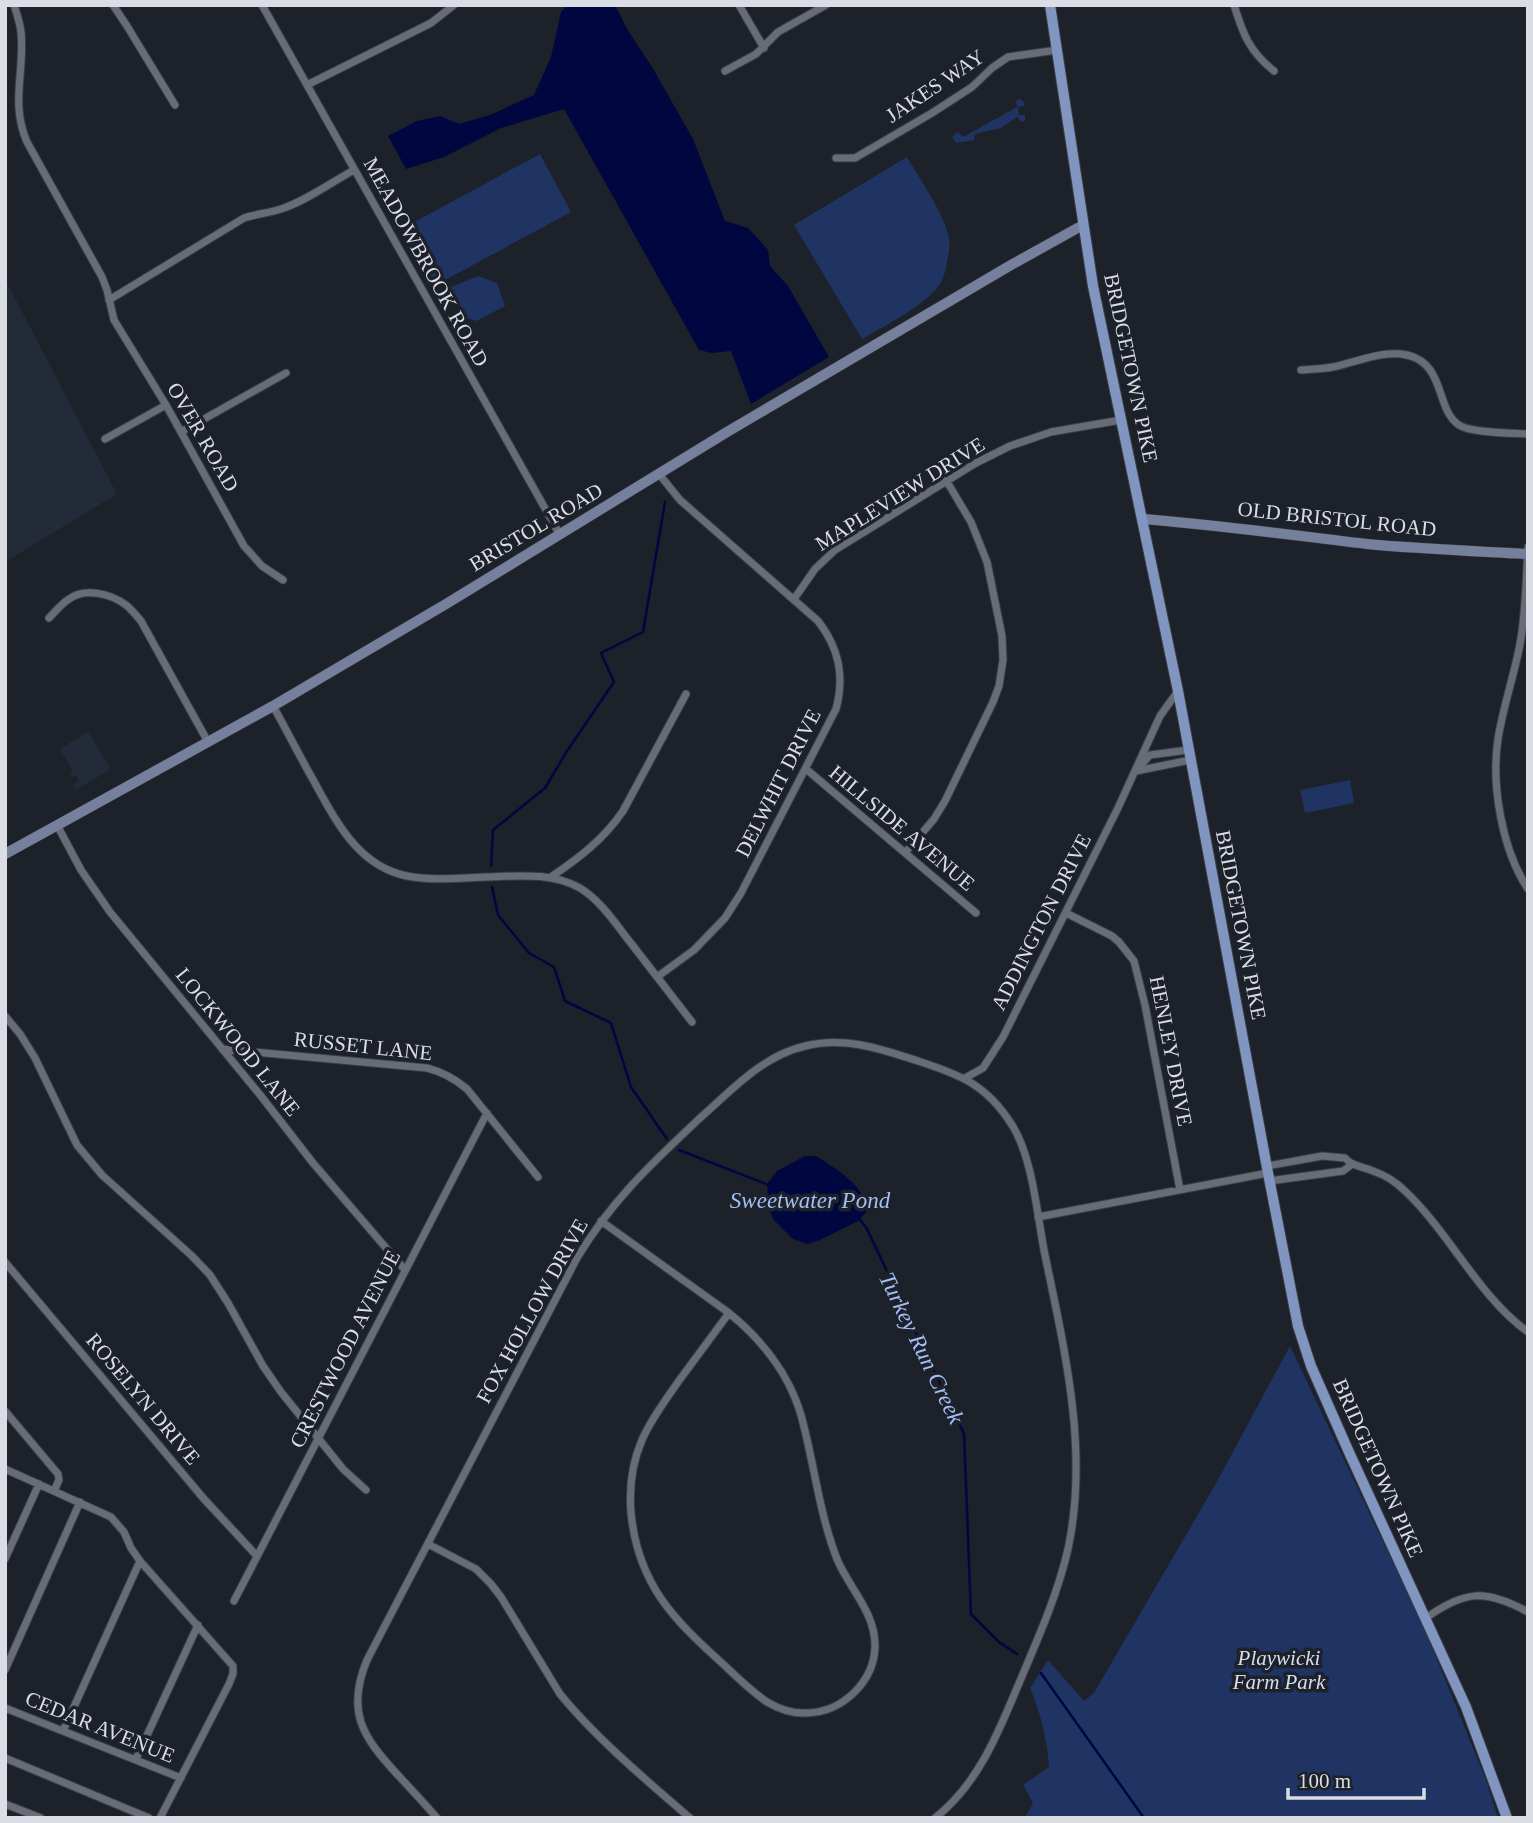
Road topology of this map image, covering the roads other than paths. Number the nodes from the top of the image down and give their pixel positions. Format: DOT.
graph roads {
  1 [pos="14,5"];
  2 [pos="113,5"];
  3 [pos="262,5"];
  4 [pos="454,5"];
  5 [pos="739,5"];
  6 [pos="826,5"];
  7 [pos="1050,5"];
  8 [pos="1234,5"];
  9 [pos="764,48"];
  10 [pos="1057,50"];
  11 [pos="725,71"];
  12 [pos="1274,71"];
  13 [pos="307,85"];
  14 [pos="174,105"];
  15 [pos="836,158"];
  16 [pos="354,170"];
  17 [pos="1083,225"];
  18 [pos="109,300"];
  19 [pos="1301,370"];
  20 [pos="286,373"];
  21 [pos="166,405"];
  22 [pos="1121,420"];
  23 [pos="181,432"];
  24 [pos="1528,434"];
  25 [pos="105,439"];
  26 [pos="659,474"];
  27 [pos="946,480"];
  28 [pos="1143,519"];
  29 [pos="560,535"];
  30 [pos="1528,547"];
  31 [pos="1528,554"];
  32 [pos="283,580"];
  33 [pos="794,599"];
  34 [pos="49,618"];
  35 [pos="1178,691"];
  36 [pos="686,694"];
  37 [pos="273,706"];
  38 [pos="208,742"];
  39 [pos="1189,755"];
  40 [pos="806,769"];
  41 [pos="1135,772"];
  42 [pos="57,825"];
  43 [pos="905,853"];
  44 [pos="5,854"];
  45 [pos="551,877"];
  46 [pos="1528,889"];
  47 [pos="976,913"];
  48 [pos="1066,913"];
  49 [pos="657,976"];
  50 [pos="5,1016"];
  51 [pos="692,1022"];
  52 [pos="222,1049"];
  53 [pos="965,1078"];
  54 [pos="487,1113"];
  55 [pos="1351,1165"];
  56 [pos="1268,1173"];
  57 [pos="538,1177"];
  58 [pos="1181,1190"];
  59 [pos="1038,1217"];
  60 [pos="601,1221"];
  61 [pos="5,1262"];
  62 [pos="405,1270"];
  63 [pos="729,1312"];
  64 [pos="1528,1332"];
  65 [pos="5,1411"];
  66 [pos="318,1438"];
  67 [pos="5,1469"];
  68 [pos="39,1484"];
  69 [pos="366,1490"];
  70 [pos="54,1491"];
  71 [pos="80,1502"];
  72 [pos="428,1544"];
  73 [pos="257,1556"];
  74 [pos="5,1559"];
  75 [pos="140,1561"];
  76 [pos="234,1601"];
  77 [pos="1528,1612"];
  78 [pos="1426,1618"];
  79 [pos="198,1625"];
  80 [pos="5,1670"];
  81 [pos="5,1708"];
  82 [pos="63,1731"];
  83 [pos="5,1758"];
  84 [pos="136,1759"];
  85 [pos="181,1778"];
  86 [pos="6,1807"];
  87 [pos="41,1818"];
  88 [pos="149,1818"];
  89 [pos="160,1818"];
  90 [pos="437,1818"];
  91 [pos="691,1818"];
  92 [pos="935,1818"];
  93 [pos="1507,1818"];
  1 -- 18 [label="street, OVER ROAD"];
  2 -- 14 [label="street"];
  3 -- 13 [label="street, MEADOWBROOK ROAD"];
  4 -- 13 [label="street"];
  5 -- 9 [label="street"];
  6 -- 9 [label="street"];
  7 -- 10 [label="main road, BRIDGETOWN PIKE"];
  8 -- 12 [label="street"];
  9 -- 11 [label="street"];
  10 -- 15 [label="street, JAKES WAY"];
  10 -- 17 [label="main road, BRIDGETOWN PIKE"];
  13 -- 16 [label="street, MEADOWBROOK ROAD"];
  16 -- 18 [label="street"];
  16 -- 29 [label="street, MEADOWBROOK ROAD"];
  17 -- 22 [label="main road, BRIDGETOWN PIKE"];
  17 -- 26 [label="main road, BRISTOL ROAD"];
  18 -- 21 [label="street, OVER ROAD"];
  19 -- 24 [label="street"];
  20 -- 23 [label="street"];
  21 -- 23 [label="street, OVER ROAD"];
  21 -- 25 [label="street"];
  22 -- 27 [label="street, MAPLEVIEW DRIVE"];
  22 -- 28 [label="main road, BRIDGETOWN PIKE"];
  23 -- 32 [label="street, OVER ROAD"];
  26 -- 29 [label="main road, BRISTOL ROAD"];
  26 -- 33 [label="street, DELWHIT DRIVE"];
  27 -- 33 [label="street, MAPLEVIEW DRIVE"];
  27 -- 43 [label="street"];
  28 -- 31 [label="main road, OLD BRISTOL ROAD"];
  28 -- 35 [label="main road, BRIDGETOWN PIKE"];
  29 -- 37 [label="main road, BRISTOL ROAD"];
  30 -- 31 [label="street"];
  31 -- 46 [label="street"];
  33 -- 40 [label="street, DELWHIT DRIVE"];
  34 -- 38 [label="street"];
  35 -- 39 [label="main road, BRIDGETOWN PIKE"];
  35 -- 41 [label="street, ADDINGTON DRIVE"];
  36 -- 45 [label="street"];
  37 -- 38 [label="main road, BRISTOL ROAD"];
  37 -- 45 [label="street"];
  38 -- 42 [label="main road, BRISTOL ROAD"];
  39 -- 41 [label="street"];
  39 -- 41 [label="street, ADDINGTON DRIVE"];
  39 -- 56 [label="main road, BRIDGETOWN PIKE"];
  40 -- 43 [label="street, HILLSIDE AVENUE"];
  40 -- 49 [label="street, DELWHIT DRIVE"];
  41 -- 48 [label="street, ADDINGTON DRIVE"];
  42 -- 44 [label="main road, BRISTOL ROAD"];
  42 -- 52 [label="street, LOCKWOOD LANE"];
  43 -- 47 [label="street, HILLSIDE AVENUE"];
  45 -- 49 [label="street"];
  48 -- 53 [label="street, ADDINGTON DRIVE"];
  48 -- 58 [label="street, HENLEY DRIVE"];
  49 -- 51 [label="street"];
  50 -- 66 [label="street"];
  52 -- 54 [label="street, RUSSET LANE"];
  52 -- 62 [label="street, LOCKWOOD LANE"];
  53 -- 59 [label="street, FOX HOLLOW DRIVE"];
  53 -- 60 [label="street, FOX HOLLOW DRIVE"];
  54 -- 57 [label="street, RUSSET LANE"];
  54 -- 62 [label="street, CRESTWOOD AVENUE"];
  55 -- 56 [label="street"];
  55 -- 56 [label="street"];
  55 -- 64 [label="street"];
  56 -- 58 [label="street"];
  56 -- 78 [label="main road, BRIDGETOWN PIKE"];
  58 -- 59 [label="street"];
  59 -- 92 [label="street, FOX HOLLOW DRIVE"];
  60 -- 63 [label="street"];
  60 -- 72 [label="street, FOX HOLLOW DRIVE"];
  61 -- 73 [label="street, ROSELYN DRIVE"];
  62 -- 66 [label="street, CRESTWOOD AVENUE"];
  63 -- 63 [label="street"];
  65 -- 70 [label="street"];
  66 -- 69 [label="street"];
  66 -- 73 [label="street, CRESTWOOD AVENUE"];
  67 -- 68 [label="street"];
  68 -- 70 [label="street"];
  68 -- 74 [label="street"];
  70 -- 71 [label="street"];
  71 -- 75 [label="street"];
  71 -- 80 [label="street"];
  72 -- 90 [label="street, FOX HOLLOW DRIVE"];
  72 -- 91 [label="street"];
  73 -- 76 [label="street, CRESTWOOD AVENUE"];
  75 -- 79 [label="street"];
  75 -- 82 [label="street"];
  77 -- 78 [label="street"];
  78 -- 93 [label="main road, BRIDGETOWN PIKE"];
  79 -- 84 [label="street"];
  79 -- 85 [label="street"];
  81 -- 82 [label="street, CEDAR AVENUE"];
  82 -- 84 [label="street, CEDAR AVENUE"];
  83 -- 88 [label="street"];
  84 -- 85 [label="street, CEDAR AVENUE"];
  85 -- 89 [label="street"];
  86 -- 87 [label="street"];
}
